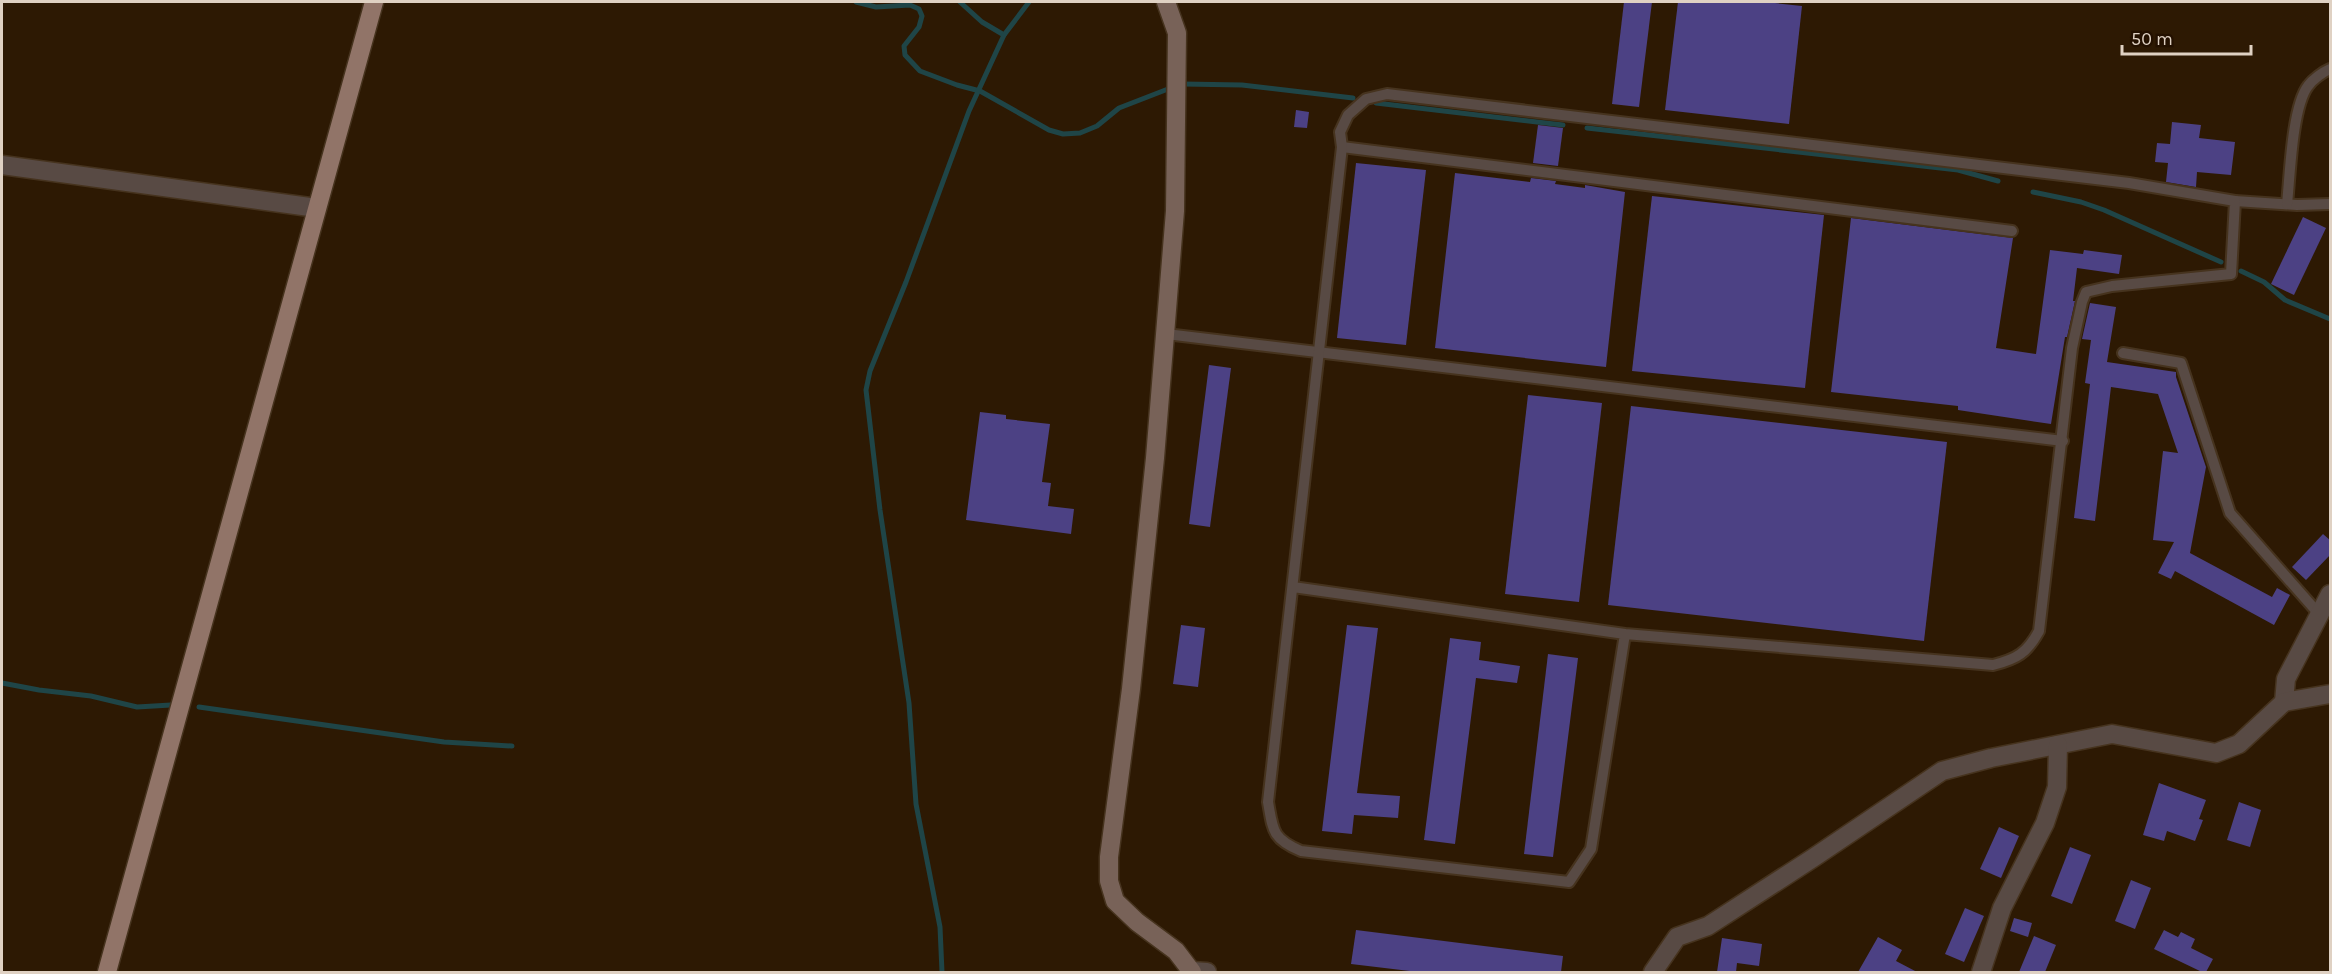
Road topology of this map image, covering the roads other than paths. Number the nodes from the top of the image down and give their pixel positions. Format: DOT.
graph roads {
  1 [pos="374,2"];
  2 [pos="1166,2"];
  3 [pos="2331,69"];
  4 [pos="1342,147"];
  5 [pos="2,165"];
  6 [pos="2235,201"];
  7 [pos="2286,204"];
  8 [pos="2331,204"];
  9 [pos="317,208"];
  10 [pos="2012,231"];
  11 [pos="1166,334"];
  12 [pos="1320,352"];
  13 [pos="2123,353"];
  14 [pos="2063,441"];
  15 [pos="1293,587"];
  16 [pos="2331,594"];
  17 [pos="2319,614"];
  18 [pos="1625,634"];
  19 [pos="2331,694"];
  20 [pos="2284,702"];
  21 [pos="2058,745"];
  22 [pos="107,972"];
  23 [pos="1197,972"];
  24 [pos="1653,972"];
  25 [pos="1981,972"];
  1 -- 9 [label="main road"];
  2 -- 11 [label="street"];
  3 -- 7 [label="lane"];
  4 -- 6 [label="lane"];
  4 -- 10 [label="lane"];
  4 -- 12 [label="lane"];
  5 -- 9 [label="street"];
  6 -- 7 [label="lane"];
  6 -- 14 [label="lane"];
  7 -- 8 [label="lane"];
  9 -- 22 [label="main road"];
  11 -- 12 [label="lane"];
  11 -- 23 [label="street"];
  12 -- 14 [label="lane"];
  12 -- 15 [label="lane"];
  13 -- 17 [label="lane"];
  14 -- 18 [label="lane"];
  15 -- 18 [label="lane"];
  15 -- 18 [label="lane"];
  16 -- 17 [label="street"];
  17 -- 20 [label="street"];
  19 -- 20 [label="street"];
  20 -- 21 [label="street"];
  21 -- 24 [label="street"];
  21 -- 25 [label="street"];
}
